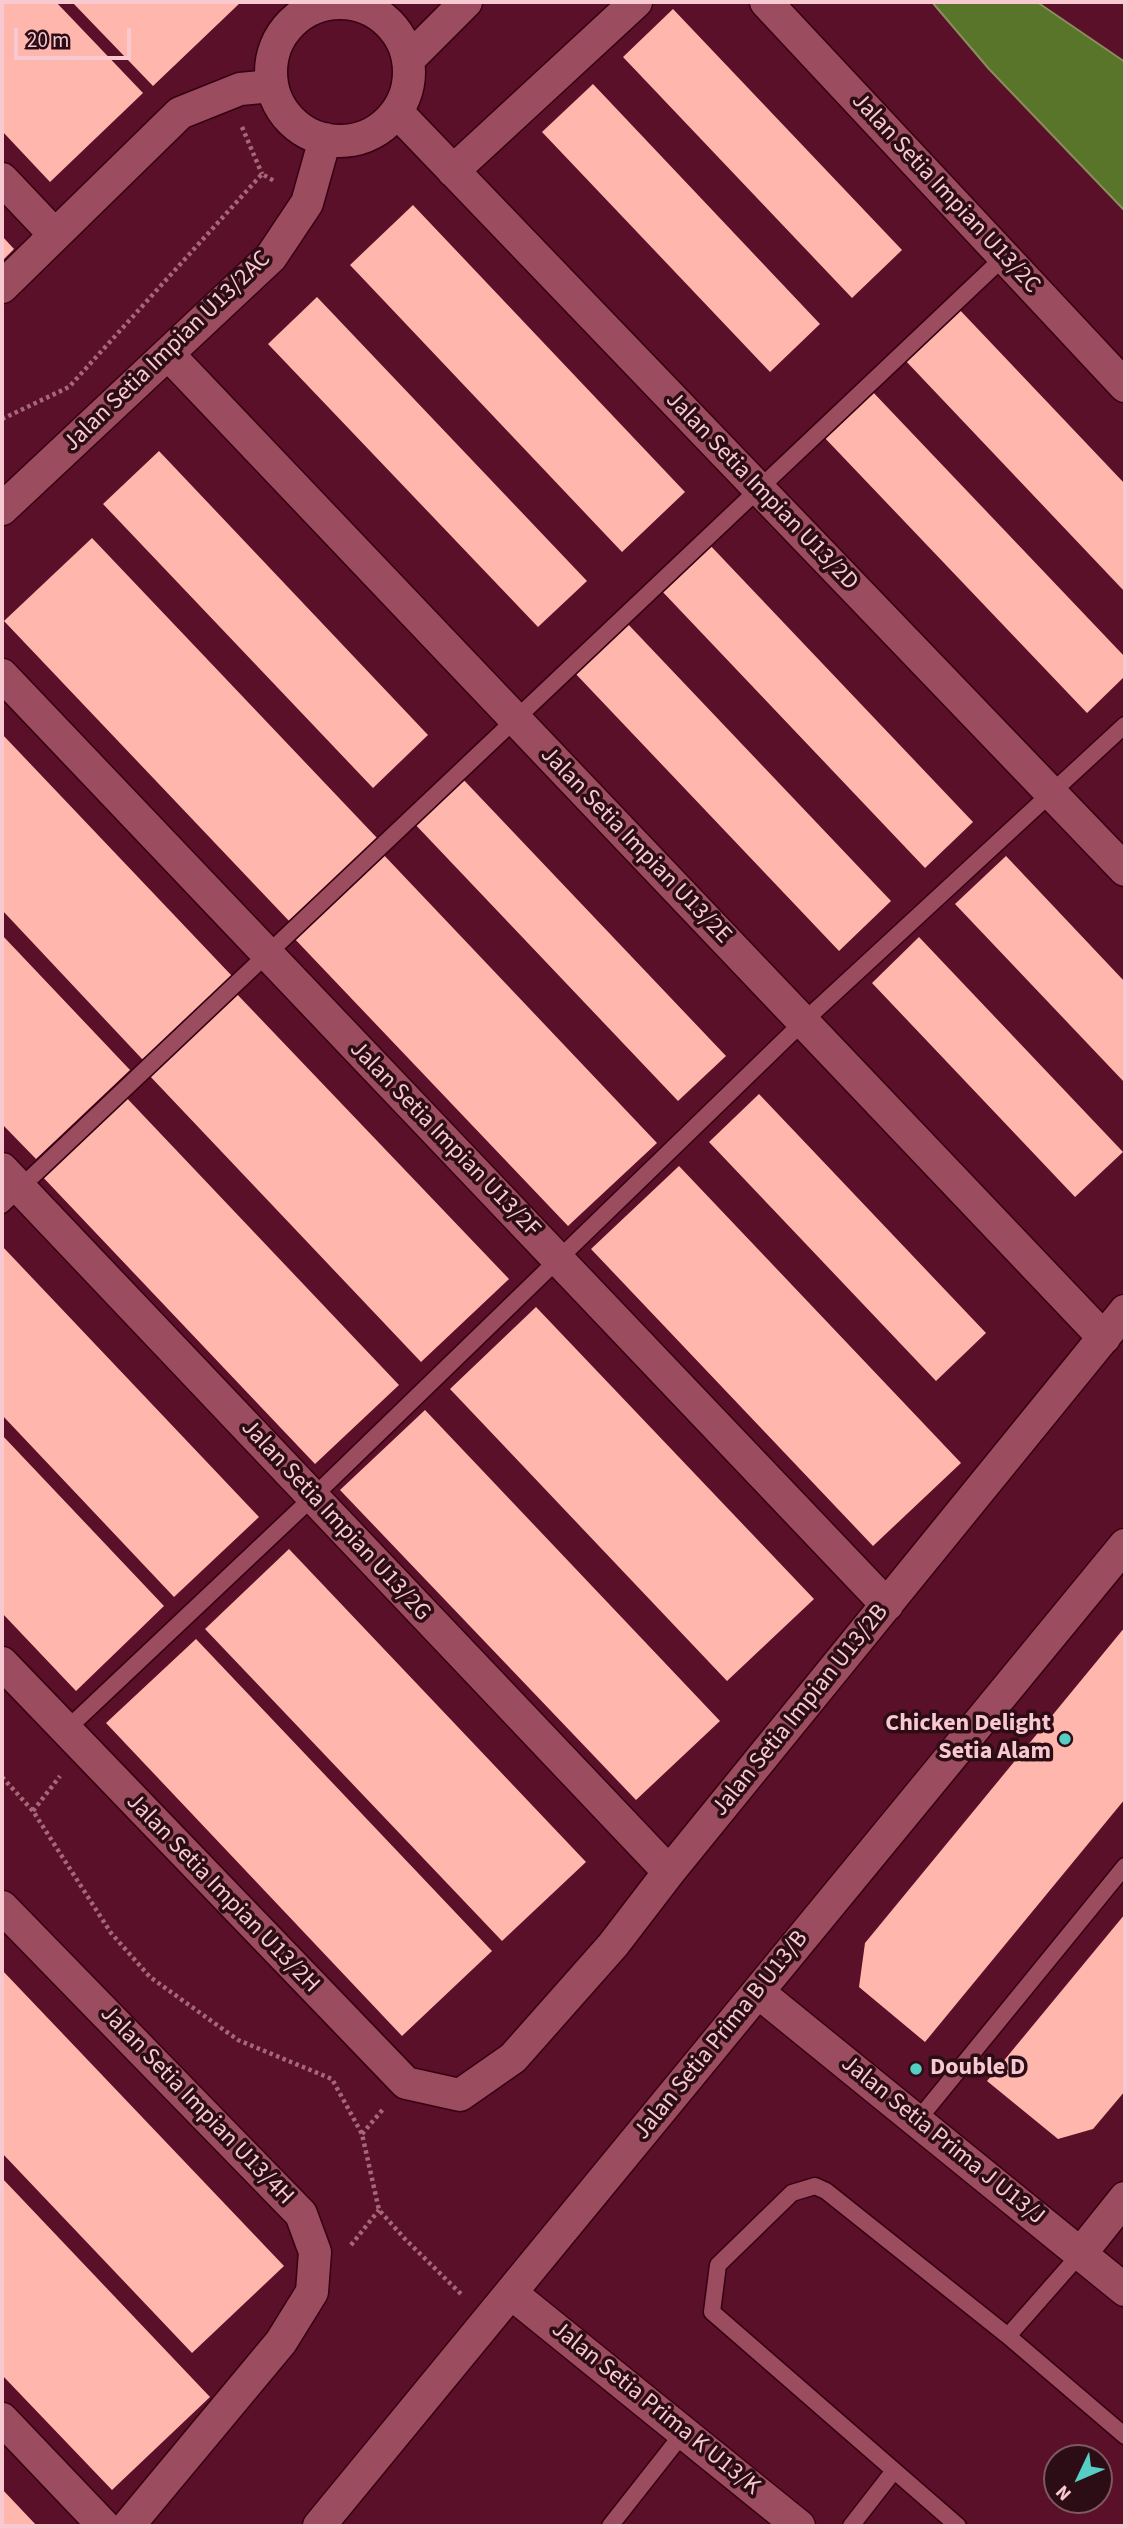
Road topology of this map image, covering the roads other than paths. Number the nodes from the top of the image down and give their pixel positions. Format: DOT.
graph roads {
  1 [pos="466,2"];
  2 [pos="636,2"];
  3 [pos="766,2"];
  4 [pos="359,3"];
  5 [pos="297,7"];
  6 [pos="409,59"];
  7 [pos="272,86"];
  8 [pos="397,112"];
  9 [pos="325,139"];
  10 [pos="453,172"];
  11 [pos="2,179"];
  12 [pos="55,235"];
  13 [pos="1004,257"];
  14 [pos="2,287"];
  15 [pos="168,354"];
  16 [pos="1125,386"];
  17 [pos="758,489"];
  18 [pos="2,509"];
  19 [pos="2,675"];
  20 [pos="515,719"];
  21 [pos="1125,725"];
  22 [pos="1052,794"];
  23 [pos="1125,870"];
  24 [pos="267,954"];
  25 [pos="803,1022"];
  26 [pos="8,1187"];
  27 [pos="556,1258"];
  28 [pos="1125,1311"];
  29 [pos="1104,1338"];
  30 [pos="313,1497"];
  31 [pos="1125,1545"];
  32 [pos="887,1605"];
  33 [pos="2,1662"];
  34 [pos="74,1739"];
  35 [pos="1125,1866"];
  36 [pos="669,1872"];
  37 [pos="2,1908"];
  38 [pos="758,1992"];
  39 [pos="460,2095"];
  40 [pos="917,2121"];
  41 [pos="1125,2199"];
  42 [pos="1081,2253"];
  43 [pos="1125,2290"];
  44 [pos="511,2293"];
  45 [pos="1008,2336"];
  46 [pos="2,2419"];
  47 [pos="684,2432"];
  48 [pos="1125,2436"];
  49 [pos="893,2472"];
  50 [pos="104,2526"];
  51 [pos="128,2526"];
  52 [pos="319,2526"];
  53 [pos="610,2526"];
  54 [pos="800,2526"];
  55 [pos="851,2526"];
  56 [pos="958,2526"];
  1 -- 6 [label="street"];
  2 -- 10 [label="street"];
  3 -- 13 [label="street, Jalan Setia Impian U13/2C"];
  4 -- 5 [label="street"];
  4 -- 6 [label="street"];
  5 -- 7 [label="street"];
  6 -- 8 [label="street"];
  7 -- 9 [label="street"];
  7 -- 12 [label="street"];
  8 -- 9 [label="street"];
  8 -- 10 [label="street, Jalan Setia Impian U13/2D"];
  9 -- 15 [label="street, Jalan Setia Impian U13/2AC"];
  10 -- 17 [label="street, Jalan Setia Impian U13/2D"];
  11 -- 12 [label="street"];
  12 -- 14 [label="street"];
  13 -- 16 [label="street, Jalan Setia Impian U13/2C"];
  13 -- 17 [label="lane"];
  15 -- 18 [label="street, Jalan Setia Impian U13/2AC"];
  15 -- 20 [label="street, Jalan Setia Impian U13/2E"];
  17 -- 20 [label="lane"];
  17 -- 22 [label="street, Jalan Setia Impian U13/2D"];
  19 -- 24 [label="street, Jalan Setia Impian U13/2F"];
  20 -- 24 [label="lane"];
  20 -- 25 [label="street, Jalan Setia Impian U13/2E"];
  21 -- 22 [label="lane"];
  22 -- 23 [label="street, Jalan Setia Impian U13/2D"];
  22 -- 25 [label="lane"];
  24 -- 26 [label="lane"];
  24 -- 27 [label="street, Jalan Setia Impian U13/2F"];
  25 -- 27 [label="lane"];
  25 -- 29 [label="street, Jalan Setia Impian U13/2E"];
  26 -- 30 [label="street, Jalan Setia Impian U13/2G"];
  27 -- 30 [label="lane"];
  27 -- 32 [label="street, Jalan Setia Impian U13/2F"];
  28 -- 29 [label="street, Jalan Setia Impian U13/2B"];
  29 -- 32 [label="street, Jalan Setia Impian U13/2B"];
  30 -- 34 [label="lane"];
  30 -- 36 [label="street, Jalan Setia Impian U13/2G"];
  31 -- 38 [label="street, Jalan Setia Prima B U13/B"];
  32 -- 36 [label="street, Jalan Setia Impian U13/2B"];
  33 -- 34 [label="street, Jalan Setia Impian U13/2H"];
  34 -- 39 [label="street, Jalan Setia Impian U13/2H"];
  35 -- 40 [label="lane"];
  36 -- 39 [label="street, Jalan Setia Impian U13/2B"];
  37 -- 51 [label="street, Jalan Setia Impian U13/4H"];
  38 -- 40 [label="street, Jalan Setia Prima J U13/J"];
  38 -- 44 [label="street, Jalan Setia Prima B U13/B"];
  40 -- 42 [label="street, Jalan Setia Prima J U13/J"];
  41 -- 42 [label="street"];
  42 -- 43 [label="street, Jalan Setia Prima J U13/J"];
  42 -- 45 [label="lane"];
  44 -- 47 [label="street, Jalan Setia Prima K U13/K"];
  44 -- 52 [label="street, Jalan Setia Prima B U13/B"];
  45 -- 48 [label="lane"];
  45 -- 49 [label="lane"];
  46 -- 50 [label="street"];
  47 -- 53 [label="lane"];
  47 -- 54 [label="street, Jalan Setia Prima K U13/K"];
  49 -- 55 [label="lane"];
  49 -- 56 [label="lane"];
}
